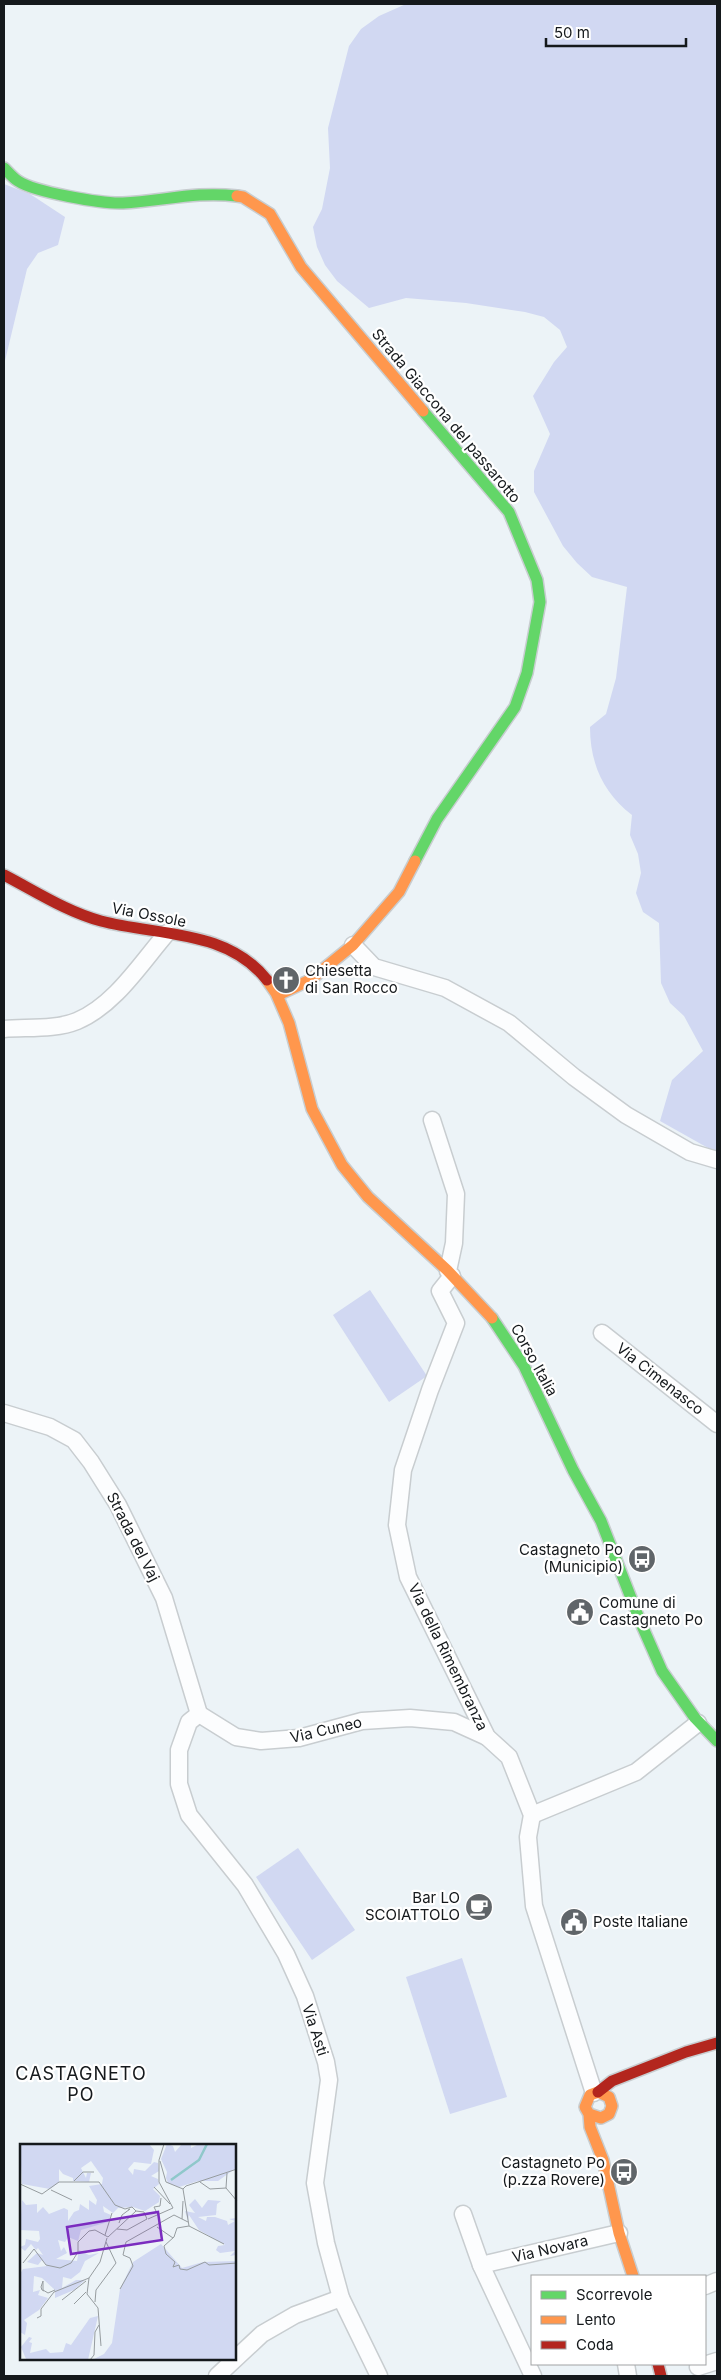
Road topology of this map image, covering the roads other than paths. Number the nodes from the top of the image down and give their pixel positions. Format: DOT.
graph roads {
  1 [pos="4,168"];
  2 [pos="4,875"];
  3 [pos="167,933"];
  4 [pos="353,945"];
  5 [pos="278,995"];
  6 [pos="4,1029"];
  7 [pos="432,1120"];
  8 [pos="717,1160"];
  9 [pos="450,1273"];
  10 [pos="602,1334"];
  11 [pos="4,1413"];
  12 [pos="717,1424"];
  13 [pos="199,1714"];
  14 [pos="698,1723"];
  15 [pos="487,1737"];
  16 [pos="717,1741"];
  17 [pos="532,1815"];
  18 [pos="717,2043"];
  19 [pos="634,2074"];
  20 [pos="596,2092"];
  21 [pos="612,2101"];
  22 [pos="589,2114"];
  23 [pos="609,2114"];
  24 [pos="603,2160"];
  25 [pos="463,2214"];
  26 [pos="619,2233"];
  27 [pos="481,2265"];
  28 [pos="633,2275"];
  29 [pos="340,2298"];
  30 [pos="236,2358"];
  31 [pos="234,2360"];
  32 [pos="717,2361"];
  33 [pos="699,2369"];
  34 [pos="217,2376"];
  35 [pos="379,2376"];
  36 [pos="533,2376"];
  1 -- 4 [label="street, Strada Giaccona del passarotto"];
  2 -- 3 [label="street, Via Ossole"];
  3 -- 5 [label="street, Via Ossole"];
  3 -- 6 [label="street"];
  4 -- 5 [label="street, Strada Giaccona del passarotto"];
  4 -- 8 [label="street"];
  5 -- 9 [label="street, Corso Italia"];
  7 -- 9 [label="street"];
  9 -- 14 [label="street, Corso Italia"];
  9 -- 15 [label="street, Via della Rimembranza"];
  10 -- 12 [label="street, Via Cimenasco"];
  11 -- 13 [label="street, Strada del Vaj"];
  13 -- 15 [label="street, Via Cuneo"];
  13 -- 29 [label="street, Via Asti"];
  14 -- 16 [label="street, Corso Italia"];
  14 -- 17 [label="street"];
  15 -- 17 [label="street, Via della Rimembranza"];
  17 -- 20 [label="street"];
  18 -- 19 [label="street"];
  19 -- 20 [label="street"];
  19 -- 21 [label="street"];
  20 -- 21 [label="street"];
  20 -- 22 [label="street"];
  21 -- 23 [label="street"];
  22 -- 23 [label="street"];
  22 -- 24 [label="street"];
  23 -- 24 [label="street"];
  24 -- 26 [label="street"];
  25 -- 27 [label="street"];
  26 -- 27 [label="street, Via Novara"];
  26 -- 28 [label="street"];
  27 -- 36 [label="street"];
  29 -- 30 [label="street"];
  29 -- 35 [label="street, Via Asti"];
  31 -- 34 [label="street"];
  32 -- 33 [label="street"];
}
